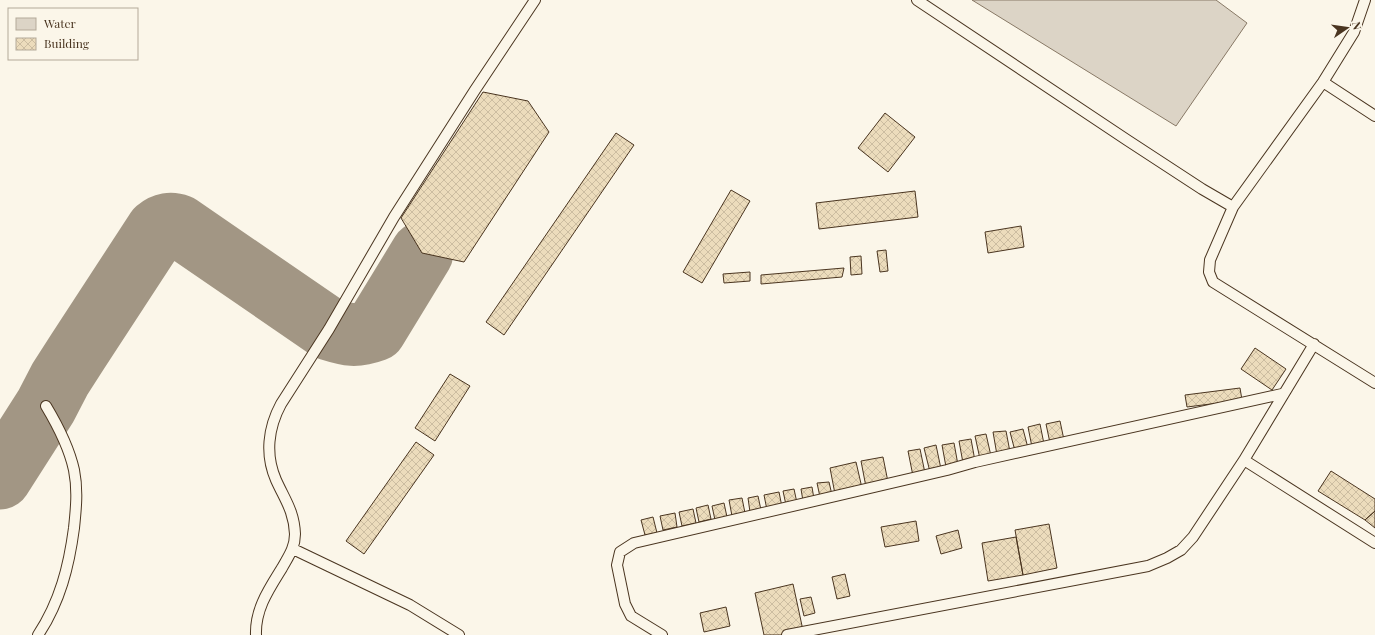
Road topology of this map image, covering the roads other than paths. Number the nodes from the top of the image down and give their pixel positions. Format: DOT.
graph roads {
  1 [pos="535,0"];
  2 [pos="916,0"];
  3 [pos="1365,0"];
  4 [pos="1323,82"];
  5 [pos="1375,116"];
  6 [pos="1233,207"];
  7 [pos="1314,344"];
  8 [pos="1375,383"];
  9 [pos="1282,394"];
  10 [pos="46,406"];
  11 [pos="1244,460"];
  12 [pos="1375,543"];
  13 [pos="293,549"];
  14 [pos="38,635"];
  15 [pos="256,635"];
  16 [pos="459,635"];
  17 [pos="662,635"];
  18 [pos="787,635"];
  1 -- 13 [label="lane"];
  2 -- 6 [label="lane"];
  3 -- 4 [label="lane"];
  4 -- 5 [label="lane"];
  4 -- 6 [label="lane"];
  6 -- 7 [label="lane"];
  7 -- 8 [label="lane"];
  7 -- 9 [label="lane"];
  9 -- 11 [label="lane"];
  9 -- 17 [label="lane"];
  10 -- 14 [label="lane"];
  11 -- 12 [label="lane"];
  11 -- 18 [label="lane"];
  13 -- 15 [label="lane"];
  13 -- 16 [label="lane"];
}
